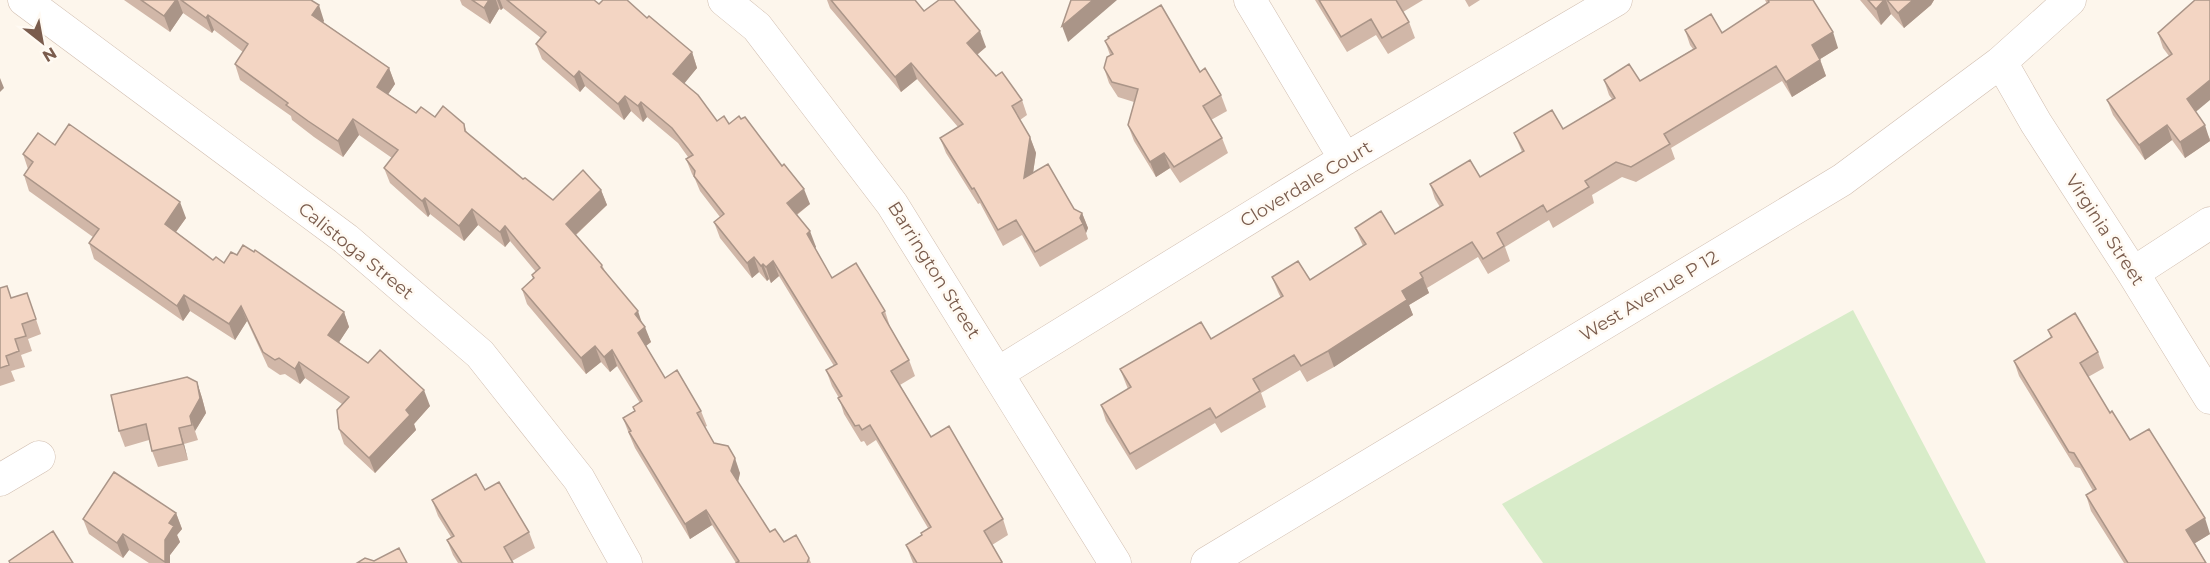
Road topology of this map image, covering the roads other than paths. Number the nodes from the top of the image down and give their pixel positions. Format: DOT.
graph roads {
  1 [pos="24,0"];
  2 [pos="724,0"];
  3 [pos="1250,0"];
  4 [pos="1616,0"];
  5 [pos="2070,0"];
  6 [pos="2001,62"];
  7 [pos="1345,159"];
  8 [pos="2210,223"];
  9 [pos="2133,273"];
  10 [pos="998,373"];
  11 [pos="2210,398"];
  12 [pos="39,457"];
  13 [pos="0,480"];
  14 [pos="626,563"];
  15 [pos="1115,563"];
  16 [pos="1207,563"];
  1 -- 14 [label="street, Calistoga Street"];
  2 -- 10 [label="street, Barrington Street"];
  3 -- 7 [label="street"];
  4 -- 7 [label="street, Cloverdale Court"];
  5 -- 6 [label="street, West Avenue P 12"];
  6 -- 9 [label="street, Virginia Street"];
  6 -- 16 [label="street, West Avenue P 12"];
  7 -- 10 [label="street, Cloverdale Court"];
  8 -- 9 [label="street"];
  9 -- 11 [label="street, Virginia Street"];
  10 -- 15 [label="street, Barrington Street"];
  12 -- 13 [label="street"];
}
